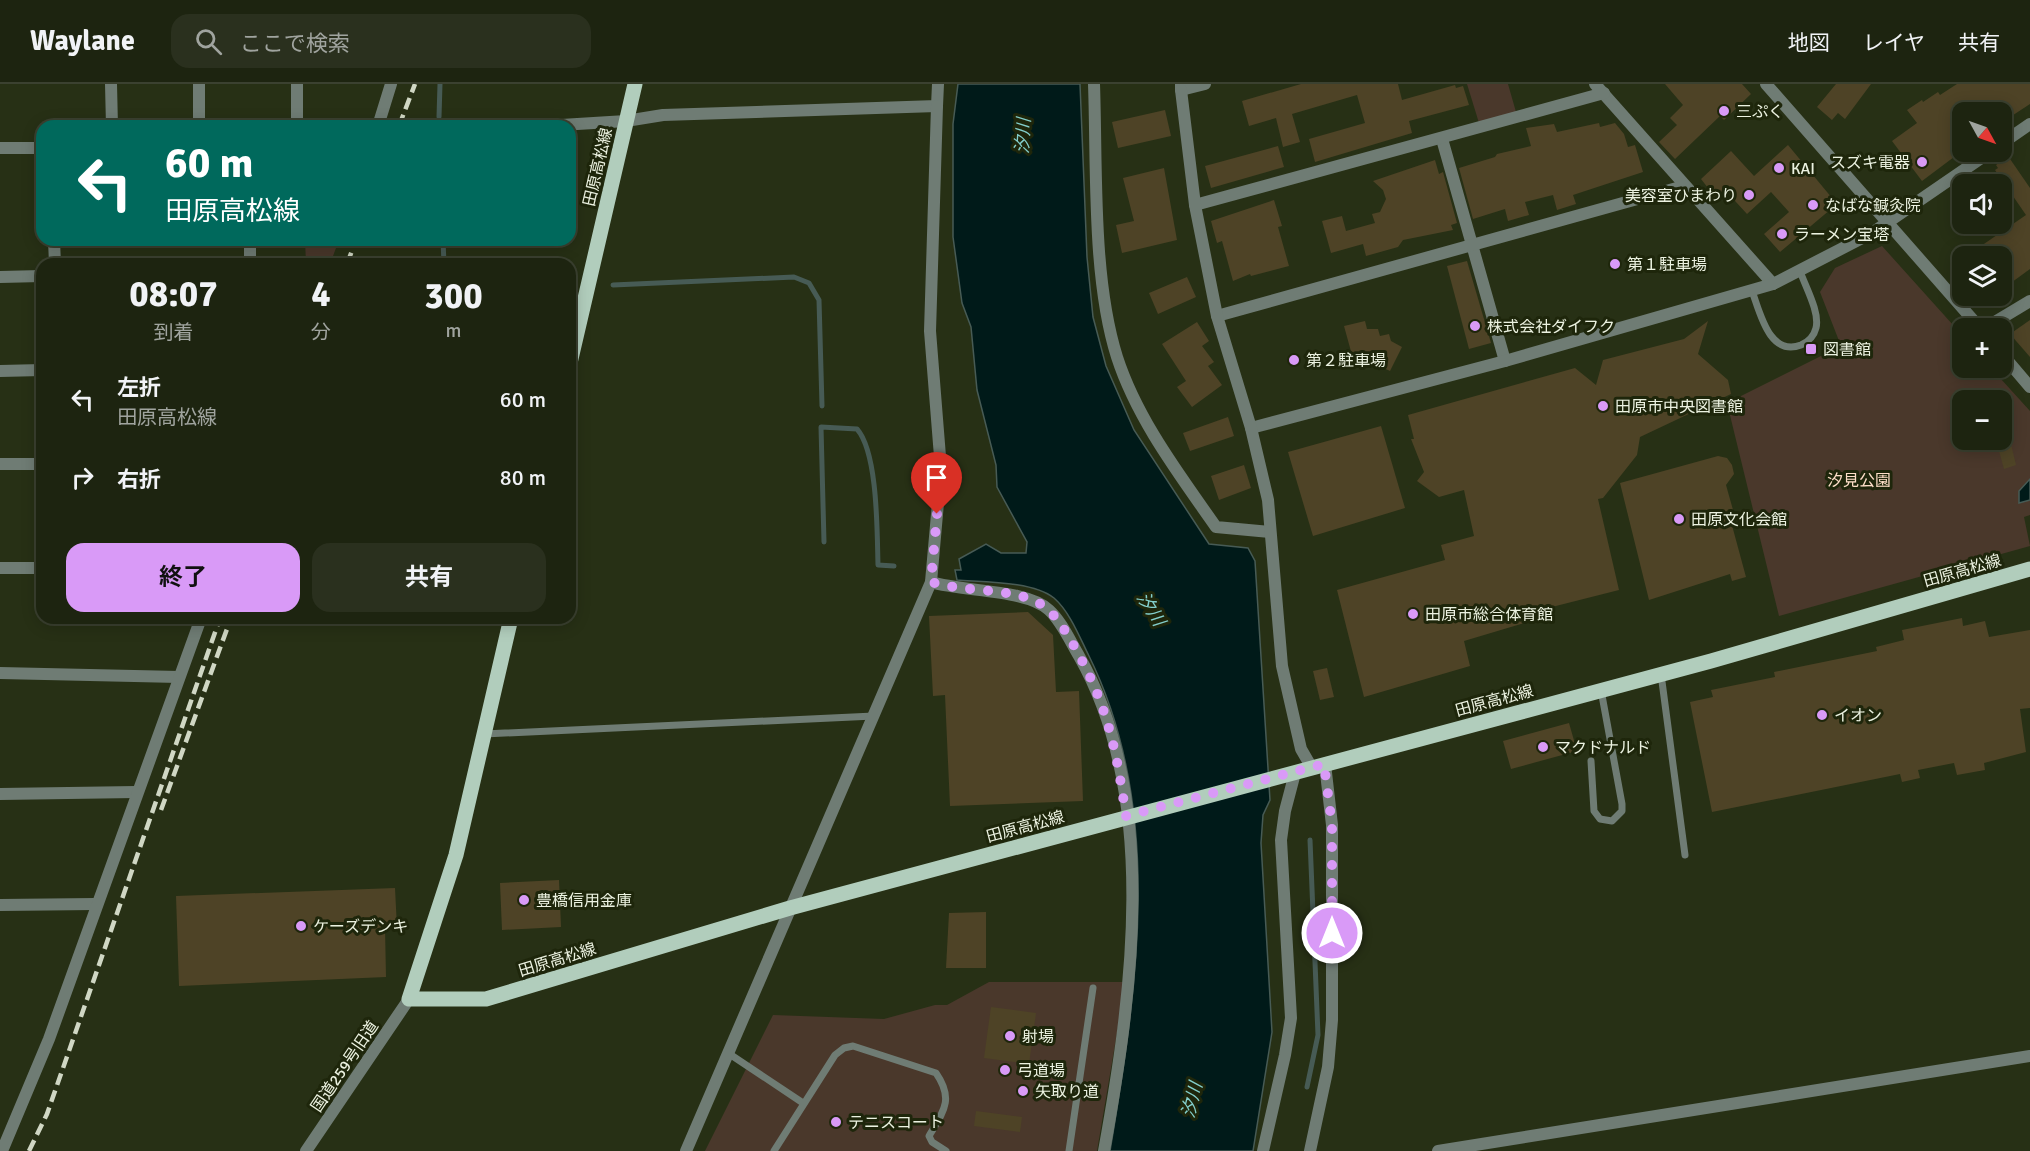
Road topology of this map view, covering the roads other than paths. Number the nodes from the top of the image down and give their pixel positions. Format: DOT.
graph roads {
  1 [pos="111,84"];
  2 [pos="199,84"];
  3 [pos="297,84"];
  4 [pos="391,84"];
  5 [pos="635,84"];
  6 [pos="938,84"];
  7 [pos="1094,84"];
  8 [pos="1205,84"];
  9 [pos="1766,84"];
  10 [pos="1181,87"];
  11 [pos="1600,89"];
  12 [pos="936,106"];
  13 [pos="112,120"];
  14 [pos="199,120"];
  15 [pos="297,120"];
  16 [pos="380,120"];
  17 [pos="626,121"];
  18 [pos="576,124"];
  19 [pos="2030,124"];
  20 [pos="2012,136"];
  21 [pos="1442,140"];
  22 [pos="0,148"];
  23 [pos="36,148"];
  24 [pos="1976,162"];
  25 [pos="1684,186"];
  26 [pos="1195,205"];
  27 [pos="1888,223"];
  28 [pos="1472,246"];
  29 [pos="1800,271"];
  30 [pos="36,276"];
  31 [pos="0,277"];
  32 [pos="1773,284"];
  33 [pos="1752,291"];
  34 [pos="2030,301"];
  35 [pos="1216,316"];
  36 [pos="1971,318"];
  37 [pos="2002,318"];
  38 [pos="576,337"];
  39 [pos="1505,361"];
  40 [pos="2012,366"];
  41 [pos="36,370"];
  42 [pos="0,371"];
  43 [pos="2030,387"];
  44 [pos="1251,428"];
  45 [pos="0,464"];
  46 [pos="36,464"];
  47 [pos="1270,531"];
  48 [pos="0,568"];
  49 [pos="36,568"];
  50 [pos="2030,569"];
  51 [pos="931,582"];
  52 [pos="199,624"];
  53 [pos="510,624"];
  54 [pos="0,672"];
  55 [pos="1661,674"];
  56 [pos="179,678"];
  57 [pos="1601,690"];
  58 [pos="876,716"];
  59 [pos="484,734"];
  60 [pos="1591,762"];
  61 [pos="1318,766"];
  62 [pos="1288,774"];
  63 [pos="136,792"];
  64 [pos="0,794"];
  65 [pos="1130,816"];
  66 [pos="1685,855"];
  67 [pos="95,904"];
  68 [pos="0,905"];
  69 [pos="790,908"];
  70 [pos="1093,988"];
  71 [pos="409,999"];
  72 [pos="728,1053"];
  73 [pos="2030,1056"];
  74 [pos="803,1104"];
  75 [pos="2,1151"];
  76 [pos="306,1151"];
  77 [pos="686,1151"];
  78 [pos="774,1151"];
  79 [pos="946,1151"];
  80 [pos="1069,1151"];
  81 [pos="1104,1151"];
  82 [pos="1263,1151"];
  83 [pos="1310,1151"];
  84 [pos="1438,1151"];
  1 -- 13 [label="street"];
  2 -- 14 [label="street"];
  3 -- 15 [label="street"];
  4 -- 16 [label="street"];
  5 -- 17 [label="main road, 田原高松線"];
  6 -- 12 [label="street"];
  7 -- 47 [label="street"];
  8 -- 10 [label="street"];
  9 -- 27 [label="street"];
  10 -- 26 [label="street"];
  11 -- 21 [label="street"];
  11 -- 25 [label="street"];
  12 -- 17 [label="street"];
  12 -- 51 [label="street"];
  17 -- 18 [label="street"];
  17 -- 38 [label="main road, 田原高松線"];
  19 -- 20 [label="street"];
  21 -- 26 [label="street"];
  21 -- 28 [label="street"];
  22 -- 23 [label="street"];
  24 -- 27 [label="street"];
  25 -- 28 [label="street"];
  25 -- 32 [label="street"];
  26 -- 35 [label="street"];
  27 -- 29 [label="street"];
  27 -- 36 [label="street"];
  28 -- 35 [label="street"];
  28 -- 39 [label="street"];
  29 -- 32 [label="street"];
  29 -- 33 [label="lane"];
  30 -- 31 [label="street"];
  32 -- 33 [label="street"];
  33 -- 39 [label="street"];
  34 -- 37 [label="street"];
  35 -- 44 [label="street"];
  39 -- 44 [label="street"];
  40 -- 43 [label="street"];
  41 -- 42 [label="street"];
  44 -- 47 [label="street"];
  45 -- 46 [label="street"];
  47 -- 61 [label="street"];
  48 -- 49 [label="street"];
  50 -- 55 [label="main road, 田原高松線"];
  51 -- 58 [label="street"];
  51 -- 65 [label="street"];
  52 -- 56 [label="street"];
  53 -- 59 [label="main road"];
  54 -- 56 [label="street"];
  55 -- 57 [label="main road, 田原高松線"];
  55 -- 66 [label="lane"];
  56 -- 63 [label="street"];
  57 -- 60 [label="lane"];
  57 -- 61 [label="main road, 田原高松線"];
  58 -- 59 [label="lane"];
  58 -- 69 [label="street"];
  59 -- 71 [label="main road"];
  61 -- 62 [label="main road, 田原高松線"];
  61 -- 83 [label="street"];
  62 -- 65 [label="main road, 田原高松線"];
  62 -- 82 [label="street"];
  63 -- 64 [label="street"];
  63 -- 67 [label="street"];
  65 -- 69 [label="main road, 田原高松線"];
  65 -- 81 [label="street"];
  67 -- 68 [label="street"];
  67 -- 75 [label="street"];
  69 -- 71 [label="main road, 田原高松線"];
  69 -- 72 [label="street"];
  70 -- 80 [label="lane"];
  71 -- 76 [label="street, 国道259号旧道"];
  72 -- 74 [label="lane"];
  72 -- 77 [label="street"];
  73 -- 84 [label="street"];
  74 -- 78 [label="lane"];
  74 -- 79 [label="lane"];
}
